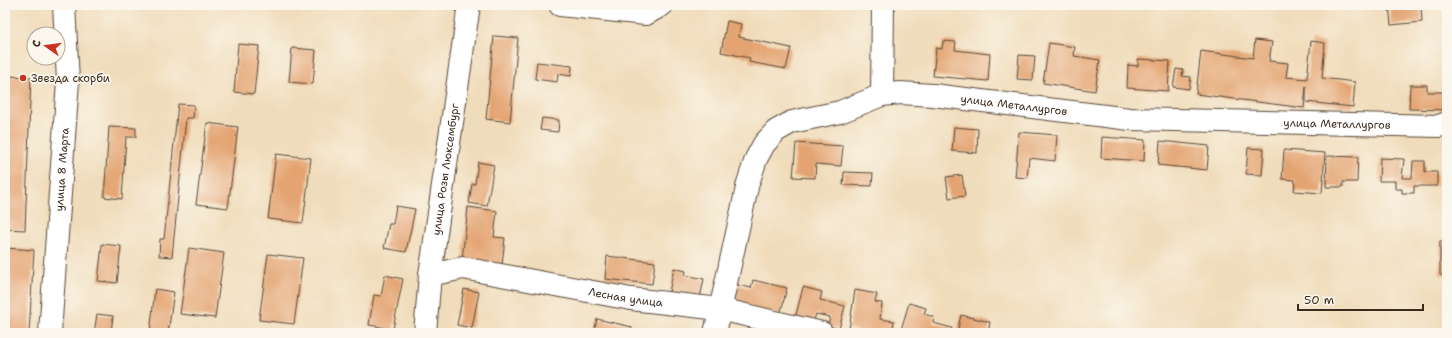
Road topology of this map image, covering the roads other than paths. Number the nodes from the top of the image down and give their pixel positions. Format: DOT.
graph roads {
  1 [pos="64,5"];
  2 [pos="469,5"];
  3 [pos="560,5"];
  4 [pos="662,5"];
  5 [pos="883,5"];
  6 [pos="882,95"];
  7 [pos="1447,123"];
  8 [pos="430,275"];
  9 [pos="720,309"];
  10 [pos="50,333"];
  11 [pos="425,333"];
  12 [pos="716,333"];
  13 [pos="822,333"];
  1 -- 10 [label="street, улица 8 Марта"];
  2 -- 8 [label="street, улица Розы Люксембург"];
  3 -- 4 [label="street"];
  5 -- 6 [label="street"];
  6 -- 7 [label="street, улица Металлургов"];
  6 -- 9 [label="street, улица Металлургов"];
  8 -- 9 [label="street, Лесная улица"];
  8 -- 11 [label="street, улица Розы Люксембург"];
  9 -- 12 [label="street, улица Металлургов"];
  9 -- 13 [label="street, Лесная улица"];
}
